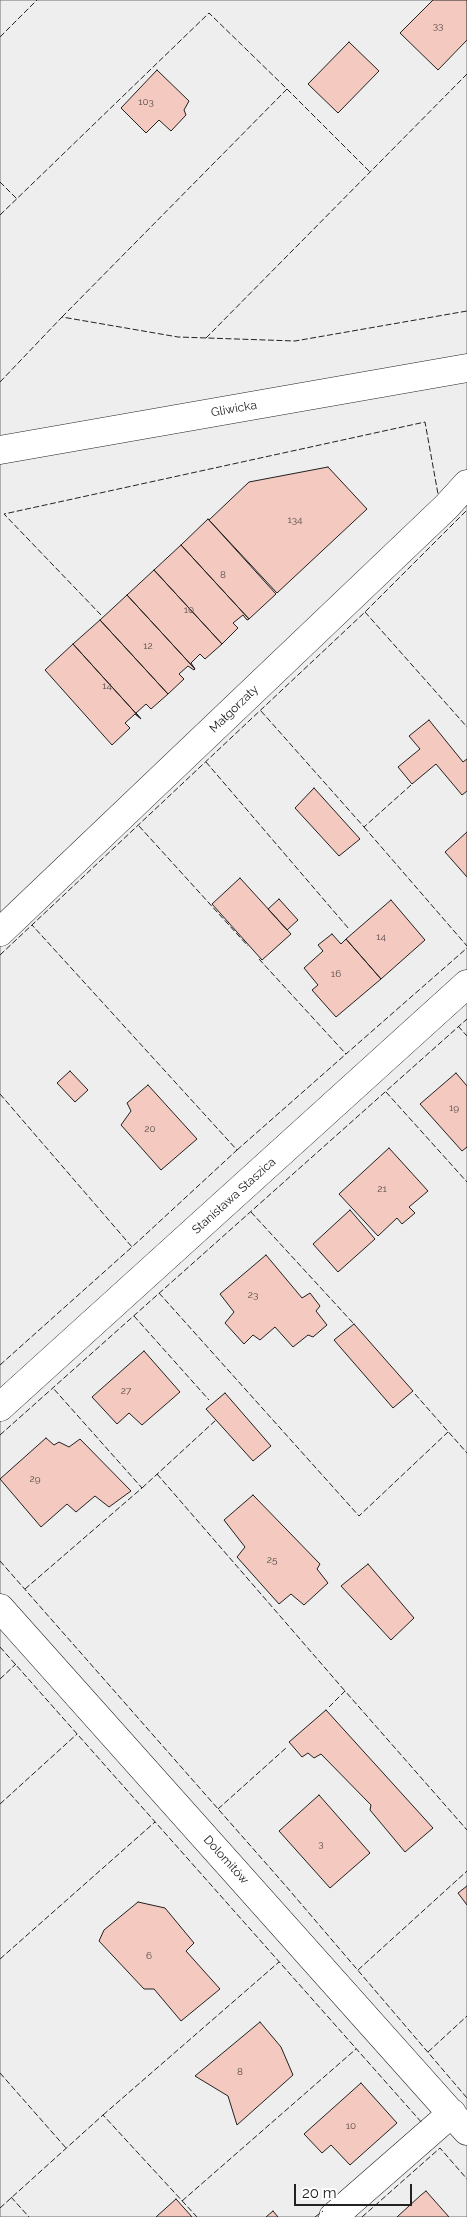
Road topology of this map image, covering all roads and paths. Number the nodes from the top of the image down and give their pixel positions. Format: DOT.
graph roads {
  1 [pos="467,368"];
  2 [pos="0,450"];
  3 [pos="467,484"];
  4 [pos="0,932"];
  5 [pos="467,984"];
  6 [pos="0,1407"];
  7 [pos="0,1608"];
  8 [pos="459,2122"];
  9 [pos="333,2217"];
  1 -- 2 [label="street, Gliwicka"];
  3 -- 4 [label="street, Małgorzaty"];
  5 -- 6 [label="street, Stanisława Staszica"];
  7 -- 8 [label="street, Dolomitów"];
  8 -- 9 [label="street, Dolomitów"];
}
